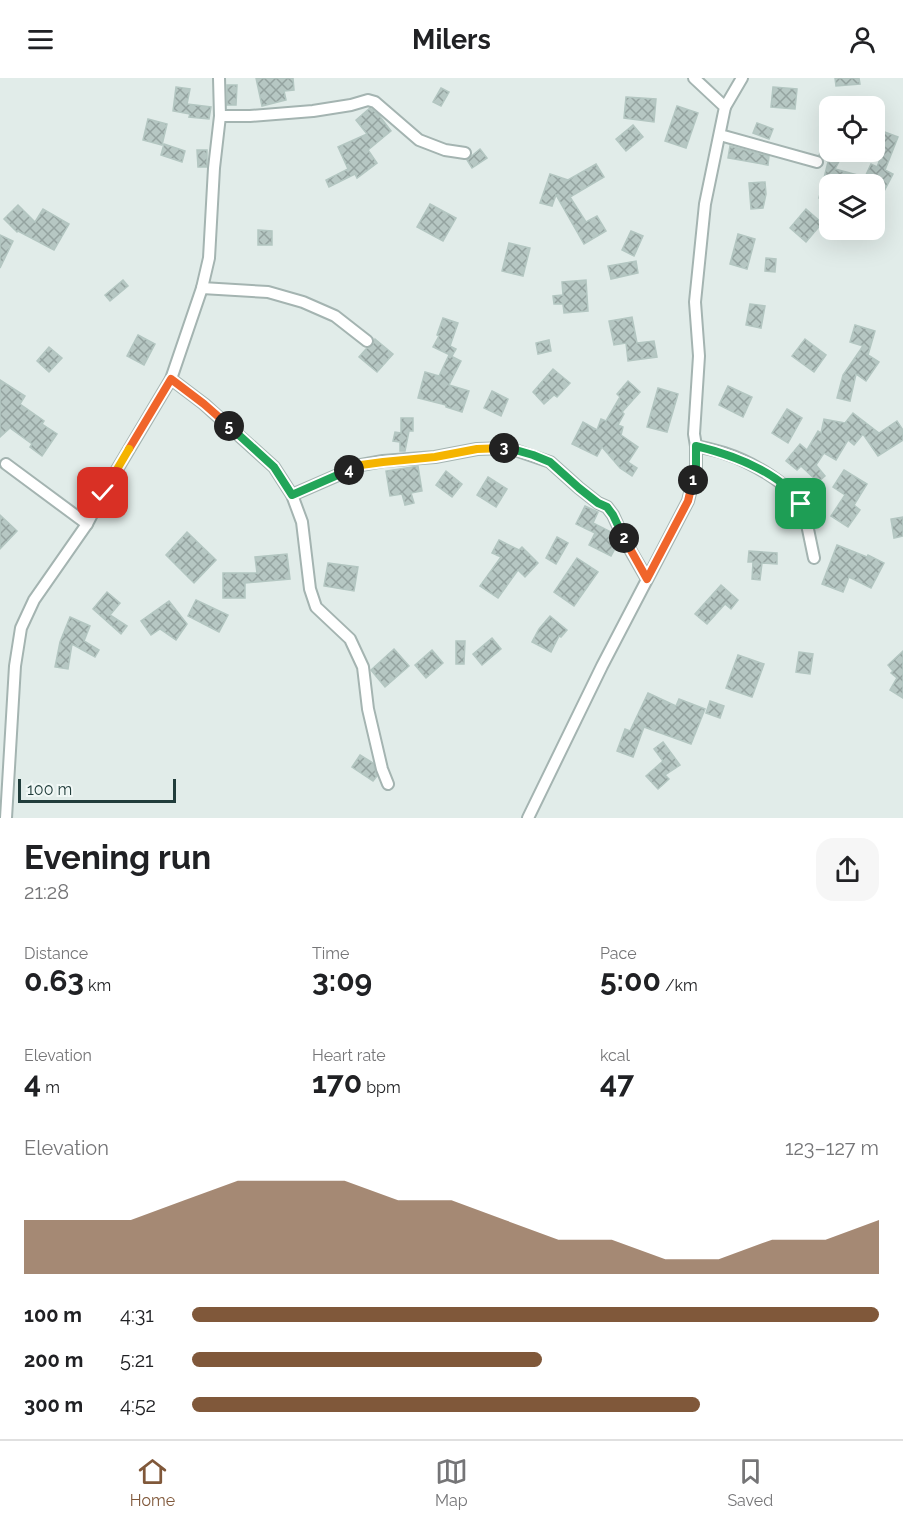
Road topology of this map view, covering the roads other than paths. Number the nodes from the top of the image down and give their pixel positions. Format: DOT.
graph roads {
  1 [pos="219,78"];
  2 [pos="694,78"];
  3 [pos="742,78"];
  4 [pos="725,107"];
  5 [pos="220,116"];
  6 [pos="720,135"];
  7 [pos="465,153"];
  8 [pos="817,162"];
  9 [pos="202,288"];
  10 [pos="367,341"];
  11 [pos="171,379"];
  12 [pos="696,446"];
  13 [pos="6,464"];
  14 [pos="292,495"];
  15 [pos="87,524"];
  16 [pos="814,558"];
  17 [pos="647,579"];
  18 [pos="388,784"];
  19 [pos="6,818"];
  20 [pos="528,818"];
  1 -- 5 [label="street"];
  2 -- 4 [label="street"];
  3 -- 4 [label="street"];
  4 -- 6 [label="street"];
  5 -- 7 [label="street"];
  5 -- 9 [label="street"];
  6 -- 8 [label="street"];
  6 -- 12 [label="street"];
  9 -- 10 [label="street"];
  9 -- 11 [label="street"];
  11 -- 14 [label="street"];
  11 -- 15 [label="street"];
  12 -- 16 [label="street"];
  12 -- 17 [label="street"];
  13 -- 15 [label="street"];
  14 -- 17 [label="street"];
  14 -- 18 [label="street"];
  15 -- 19 [label="street"];
  17 -- 20 [label="street"];
}
